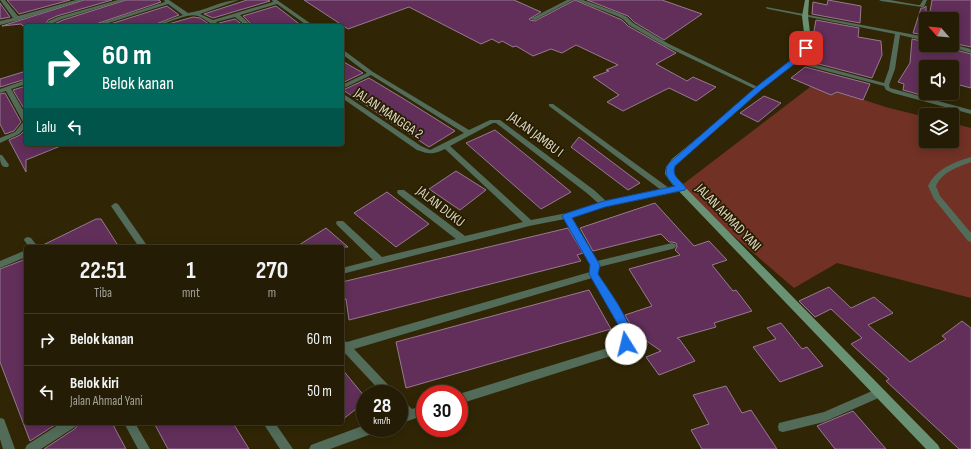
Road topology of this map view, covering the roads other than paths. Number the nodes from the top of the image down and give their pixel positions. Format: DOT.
graph roads {
  1 [pos="2,0"];
  2 [pos="58,0"];
  3 [pos="81,0"];
  4 [pos="122,0"];
  5 [pos="236,0"];
  6 [pos="571,0"];
  7 [pos="578,0"];
  8 [pos="807,0"];
  9 [pos="881,0"];
  10 [pos="925,0"];
  11 [pos="167,1"];
  12 [pos="276,1"];
  13 [pos="63,5"];
  14 [pos="768,8"];
  15 [pos="197,13"];
  16 [pos="235,14"];
  17 [pos="187,15"];
  18 [pos="806,16"];
  19 [pos="17,18"];
  20 [pos="533,19"];
  21 [pos="0,23"];
  22 [pos="50,24"];
  23 [pos="100,24"];
  24 [pos="161,24"];
  25 [pos="215,24"];
  26 [pos="218,24"];
  27 [pos="246,24"];
  28 [pos="308,24"];
  29 [pos="897,35"];
  30 [pos="919,38"];
  31 [pos="959,48"];
  32 [pos="971,51"];
  33 [pos="344,54"];
  34 [pos="794,61"];
  35 [pos="371,73"];
  36 [pos="24,83"];
  37 [pos="886,85"];
  38 [pos="344,86"];
  39 [pos="3,89"];
  40 [pos="759,89"];
  41 [pos="344,96"];
  42 [pos="551,105"];
  43 [pos="971,112"];
  44 [pos="24,118"];
  45 [pos="24,124"];
  46 [pos="469,133"];
  47 [pos="0,141"];
  48 [pos="446,146"];
  49 [pos="0,157"];
  50 [pos="971,159"];
  51 [pos="5,165"];
  52 [pos="682,188"];
  53 [pos="668,191"];
  54 [pos="401,192"];
  55 [pos="604,204"];
  56 [pos="115,206"];
  57 [pos="567,216"];
  58 [pos="340,223"];
  59 [pos="529,223"];
  60 [pos="971,239"];
  61 [pos="464,240"];
  62 [pos="143,245"];
  63 [pos="672,246"];
  64 [pos="24,254"];
  65 [pos="380,261"];
  66 [pos="0,265"];
  67 [pos="344,270"];
  68 [pos="594,270"];
  69 [pos="344,346"];
  70 [pos="381,385"];
  71 [pos="879,393"];
  72 [pos="468,397"];
  73 [pos="416,413"];
  74 [pos="410,415"];
  75 [pos="0,423"];
  76 [pos="68,425"];
  77 [pos="130,425"];
  78 [pos="269,425"];
  79 [pos="783,428"];
  80 [pos="356,434"];
  81 [pos="9,449"];
  82 [pos="31,449"];
  83 [pos="144,449"];
  84 [pos="287,449"];
  85 [pos="315,449"];
  86 [pos="934,449"];
  1 -- 19 [label="street"];
  2 -- 13 [label="street"];
  3 -- 13 [label="street"];
  4 -- 22 [label="street"];
  5 -- 15 [label="street"];
  6 -- 20 [label="street"];
  7 -- 40 [label="street"];
  8 -- 18 [label="street, JALAN AHMAD YANI"];
  9 -- 10 [label="street"];
  11 -- 17 [label="street"];
  11 -- 23 [label="street"];
  12 -- 16 [label="street"];
  12 -- 28 [label="street"];
  13 -- 19 [label="street"];
  14 -- 18 [label="street"];
  15 -- 17 [label="street"];
  15 -- 25 [label="street"];
  16 -- 26 [label="street"];
  16 -- 27 [label="street"];
  17 -- 24 [label="street"];
  18 -- 29 [label="street"];
  18 -- 34 [label="street, JALAN AHMAD YANI"];
  19 -- 21 [label="street"];
  29 -- 30 [label="street"];
  29 -- 37 [label="street"];
  31 -- 32 [label="street"];
  33 -- 35 [label="street"];
  34 -- 37 [label="street"];
  34 -- 40 [label="street, JALAN AHMAD YANI"];
  35 -- 38 [label="street"];
  35 -- 46 [label="street"];
  36 -- 39 [label="street"];
  37 -- 43 [label="street"];
  39 -- 44 [label="street"];
  40 -- 52 [label="street, JALAN AHMAD YANI"];
  41 -- 48 [label="street, JALAN MANGGA 2"];
  42 -- 53 [label="street"];
  45 -- 47 [label="street"];
  46 -- 48 [label="street, JALAN JAMBU I"];
  46 -- 55 [label="street, JALAN JAMBU I"];
  48 -- 59 [label="street"];
  49 -- 51 [label="street"];
  50 -- 60 [label="street"];
  52 -- 53 [label="street"];
  52 -- 71 [label="street, JALAN AHMAD YANI"];
  53 -- 55 [label="street"];
  54 -- 61 [label="street, JALAN DUKU"];
  55 -- 57 [label="street"];
  56 -- 62 [label="street"];
  57 -- 59 [label="street"];
  57 -- 68 [label="street"];
  58 -- 65 [label="street"];
  59 -- 61 [label="street"];
  61 -- 65 [label="street"];
  63 -- 68 [label="street"];
  64 -- 66 [label="street"];
  65 -- 67 [label="street"];
  68 -- 69 [label="street"];
  68 -- 72 [label="street"];
  69 -- 70 [label="street"];
  71 -- 79 [label="street"];
  71 -- 86 [label="street, JALAN AHMAD YANI"];
  73 -- 74 [label="street"];
  75 -- 81 [label="street"];
  76 -- 82 [label="street"];
  77 -- 83 [label="street"];
  78 -- 84 [label="street"];
  80 -- 85 [label="street"];
}
